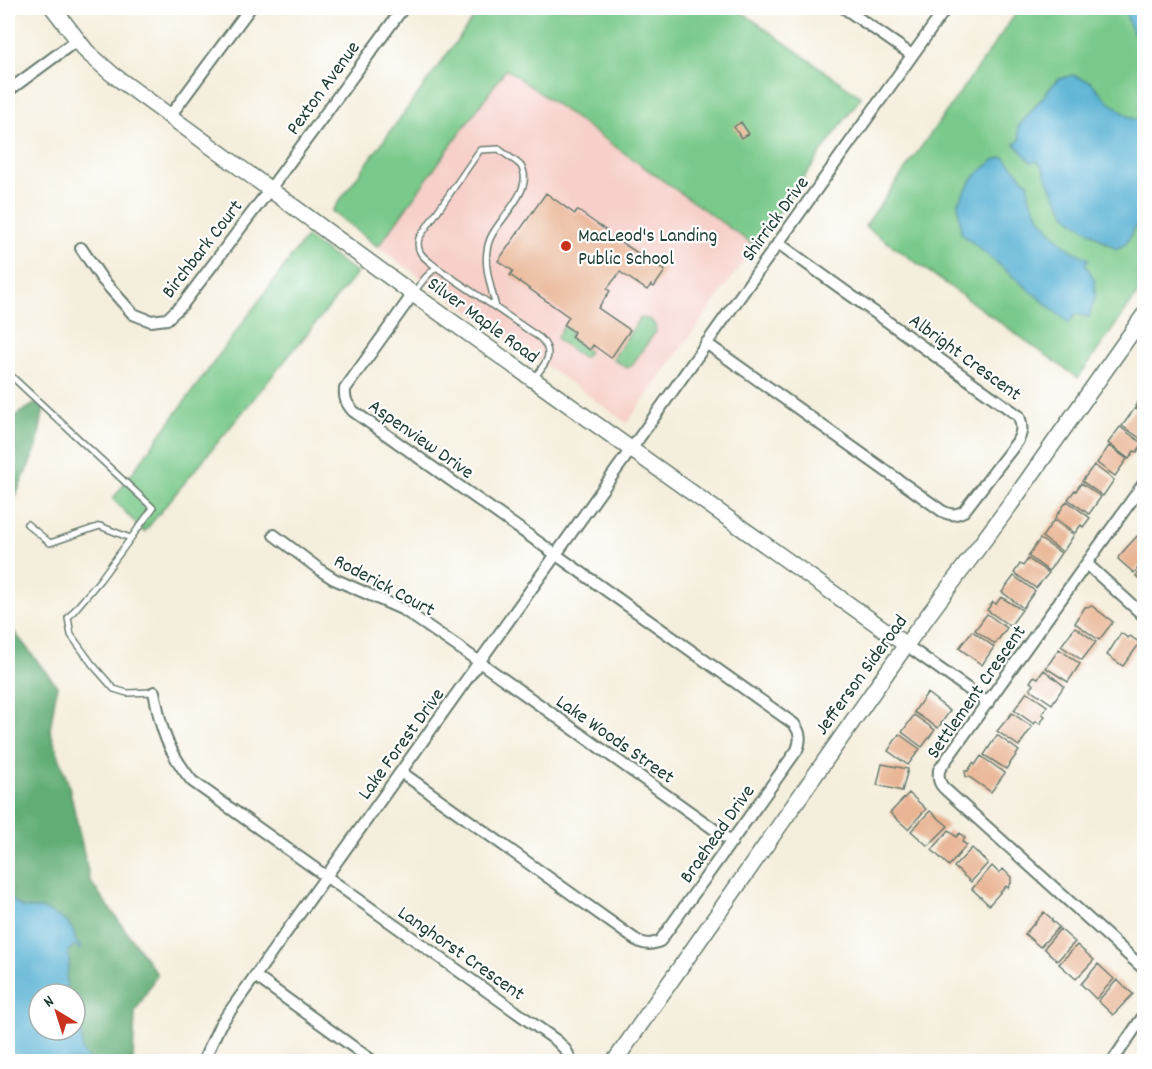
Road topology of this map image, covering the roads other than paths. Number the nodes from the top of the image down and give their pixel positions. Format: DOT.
graph roads {
  1 [pos="53,8"];
  2 [pos="403,8"];
  3 [pos="844,8"];
  4 [pos="946,8"];
  5 [pos="247,9"];
  6 [pos="77,40"];
  7 [pos="912,56"];
  8 [pos="8,91"];
  9 [pos="170,116"];
  10 [pos="270,189"];
  11 [pos="778,243"];
  12 [pos="81,248"];
  13 [pos="436,267"];
  14 [pos="413,294"];
  15 [pos="496,308"];
  16 [pos="1144,315"];
  17 [pos="706,343"];
  18 [pos="8,373"];
  19 [pos="533,380"];
  20 [pos="631,449"];
  21 [pos="1144,483"];
  22 [pos="27,524"];
  23 [pos="274,535"];
  24 [pos="130,538"];
  25 [pos="556,555"];
  26 [pos="1086,564"];
  27 [pos="1144,616"];
  28 [pos="906,645"];
  29 [pos="480,663"];
  30 [pos="154,692"];
  31 [pos="988,703"];
  32 [pos="401,772"];
  33 [pos="732,842"];
  34 [pos="326,877"];
  35 [pos="1144,969"];
  36 [pos="255,976"];
  37 [pos="1144,1015"];
  38 [pos="203,1062"];
  39 [pos="374,1062"];
  40 [pos="570,1062"];
  41 [pos="615,1062"];
  42 [pos="1112,1062"];
  1 -- 6 [label="street, Silver Maple Road"];
  2 -- 10 [label="street, Pexton Avenue"];
  3 -- 7 [label="street"];
  4 -- 7 [label="street, Shirrick Drive"];
  5 -- 9 [label="street"];
  6 -- 8 [label="street"];
  6 -- 9 [label="street, Silver Maple Road"];
  7 -- 11 [label="street, Shirrick Drive"];
  9 -- 10 [label="street, Silver Maple Road"];
  10 -- 12 [label="street, Birchbark Court"];
  10 -- 14 [label="street, Silver Maple Road"];
  11 -- 17 [label="street, Shirrick Drive"];
  11 -- 17 [label="street, Albright Crescent"];
  13 -- 14 [label="lane"];
  13 -- 15 [label="lane"];
  13 -- 15 [label="lane"];
  14 -- 19 [label="street, Silver Maple Road"];
  14 -- 25 [label="street, Aspenview Drive"];
  15 -- 19 [label="lane"];
  16 -- 28 [label="street, Jefferson Sideroad"];
  17 -- 20 [label="street, Shirrick Drive"];
  18 -- 24 [label="lane"];
  19 -- 20 [label="street, Silver Maple Road"];
  20 -- 25 [label="street, Lake Forest Drive"];
  20 -- 28 [label="street, Silver Maple Road"];
  21 -- 26 [label="street, Settlement Crescent"];
  22 -- 24 [label="lane"];
  23 -- 29 [label="street, Roderick Court"];
  24 -- 30 [label="lane"];
  25 -- 29 [label="street, Lake Forest Drive"];
  25 -- 33 [label="street, Braehead Drive"];
  26 -- 27 [label="street"];
  26 -- 31 [label="street, Settlement Crescent"];
  28 -- 31 [label="street"];
  28 -- 41 [label="street, Jefferson Sideroad"];
  29 -- 32 [label="street, Lake Forest Drive"];
  29 -- 33 [label="street, Lake Woods Street"];
  30 -- 34 [label="street, Langhorst Crescent"];
  31 -- 35 [label="street, Settlement Crescent"];
  32 -- 33 [label="street, Braehead Drive"];
  32 -- 34 [label="street, Lake Forest Drive"];
  34 -- 36 [label="street, Lake Forest Drive"];
  34 -- 40 [label="street, Langhorst Crescent"];
  36 -- 38 [label="street, Lake Forest Drive"];
  36 -- 39 [label="street"];
  37 -- 42 [label="street"];
}
